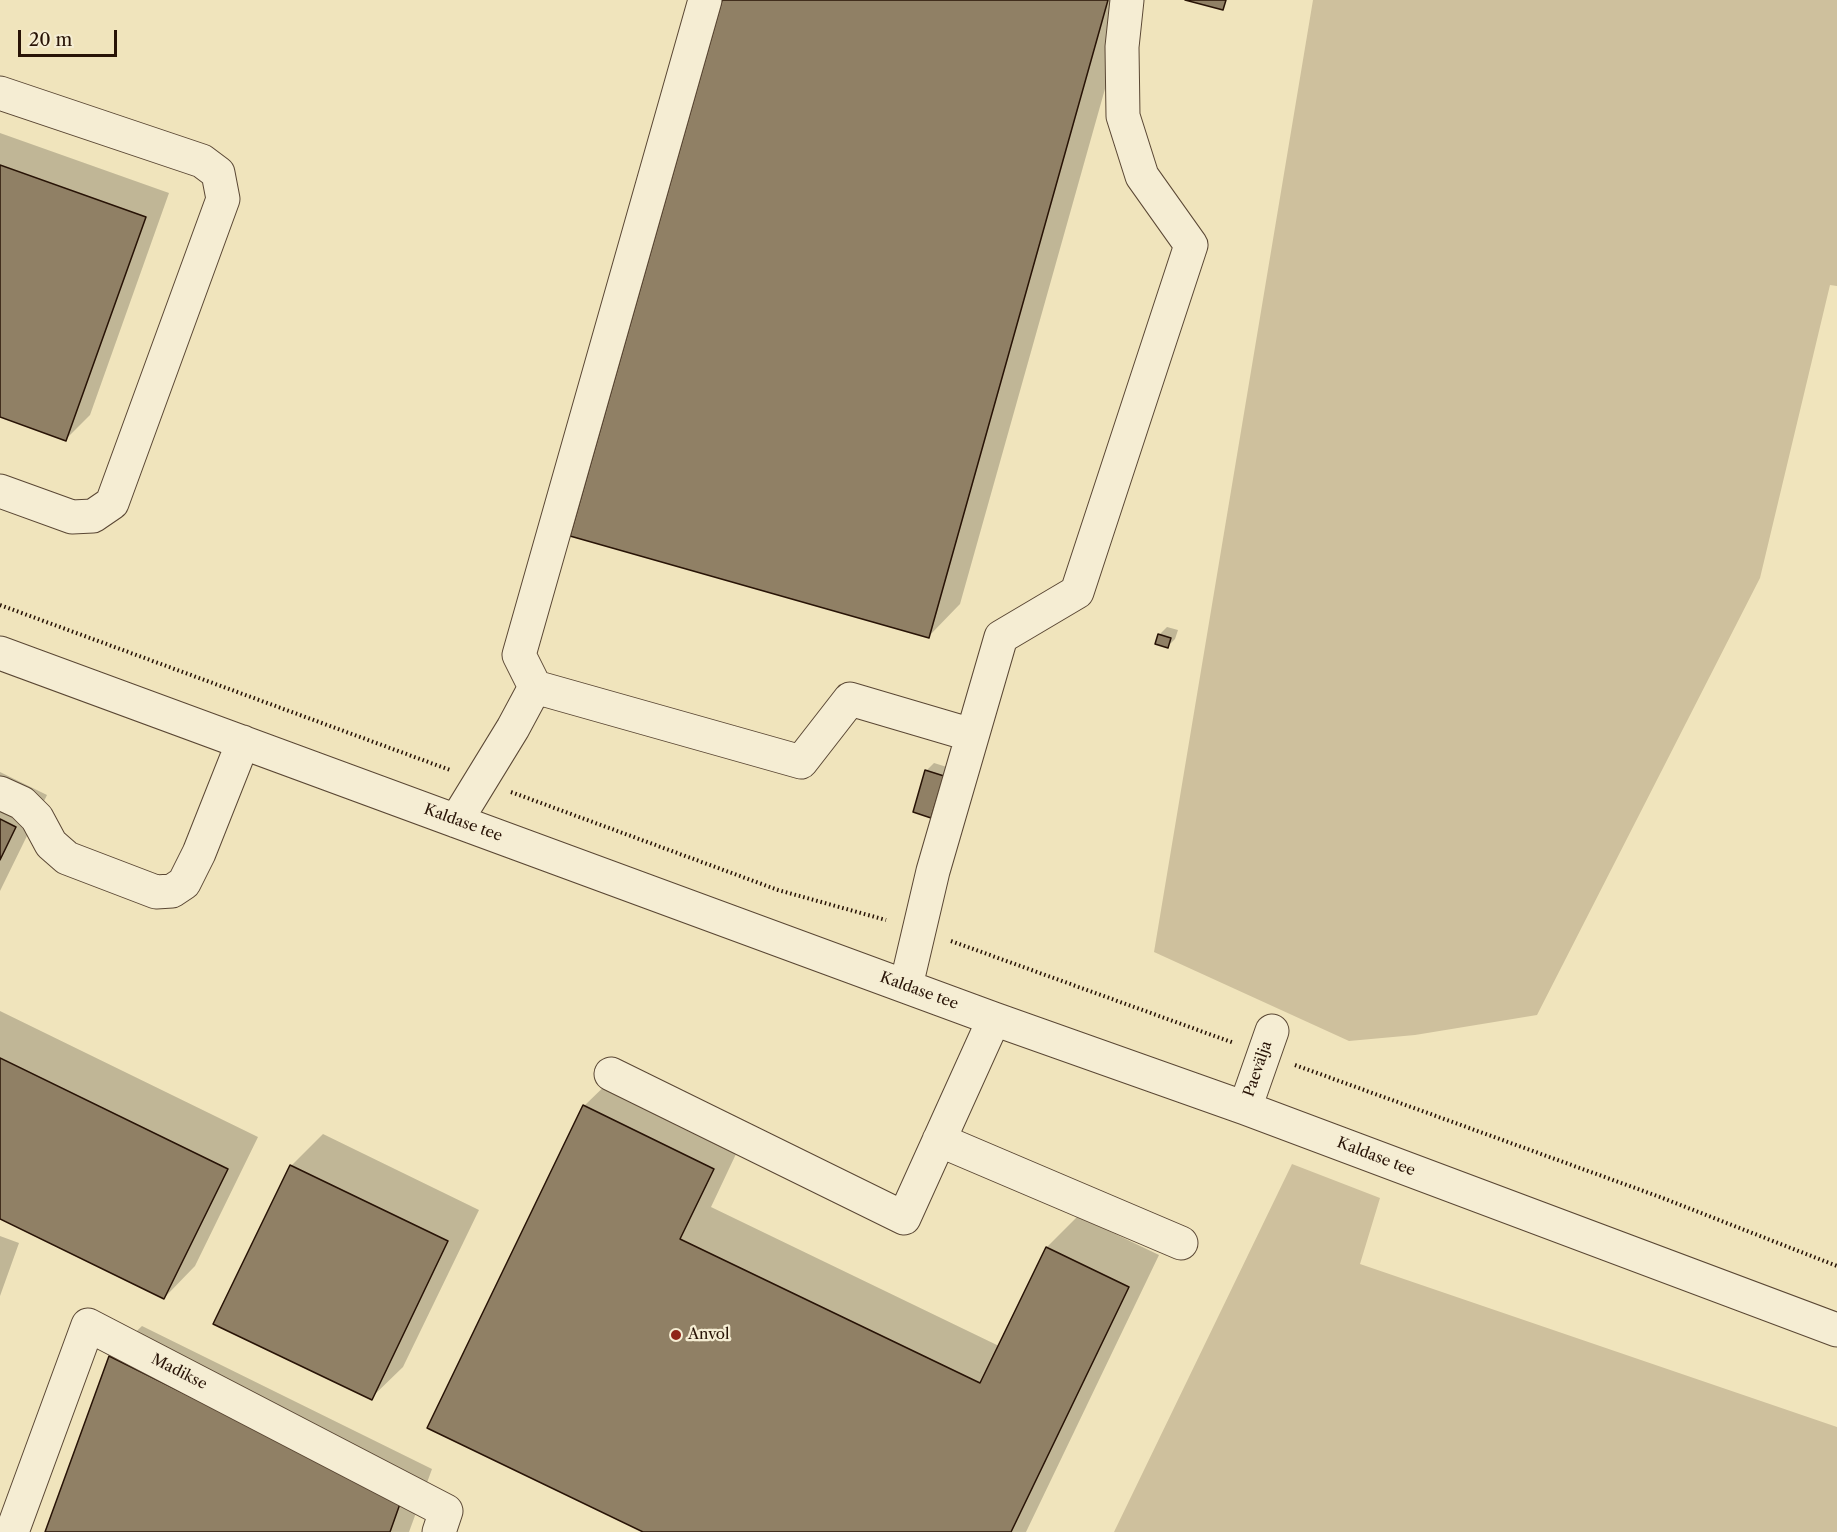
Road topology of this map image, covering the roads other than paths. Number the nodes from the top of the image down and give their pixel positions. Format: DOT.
graph roads {
  1 [pos="705,0"];
  2 [pos="1127,0"];
  3 [pos="0,93"];
  4 [pos="0,491"];
  5 [pos="0,653"];
  6 [pos="535,687"];
  7 [pos="972,735"];
  8 [pos="243,742"];
  9 [pos="0,793"];
  10 [pos="456,821"];
  11 [pos="906,986"];
  12 [pos="994,1018"];
  13 [pos="1272,1031"];
  14 [pos="612,1074"];
  15 [pos="1245,1108"];
  16 [pos="939,1140"];
  17 [pos="1181,1243"];
  18 [pos="1837,1330"];
  19 [pos="12,1532"];
  20 [pos="439,1532"];
  1 -- 6 [label="street"];
  2 -- 7 [label="street"];
  3 -- 4 [label="street"];
  5 -- 8 [label="street, Kaldase tee"];
  6 -- 7 [label="street"];
  6 -- 10 [label="street"];
  7 -- 11 [label="street"];
  8 -- 9 [label="street"];
  8 -- 10 [label="street, Kaldase tee"];
  10 -- 11 [label="street, Kaldase tee"];
  11 -- 12 [label="street, Kaldase tee"];
  12 -- 15 [label="street, Kaldase tee"];
  12 -- 16 [label="street"];
  13 -- 15 [label="street, Paevälja"];
  14 -- 16 [label="street"];
  15 -- 18 [label="street, Kaldase tee"];
  16 -- 17 [label="street"];
  19 -- 20 [label="street, Madikse"];
}
